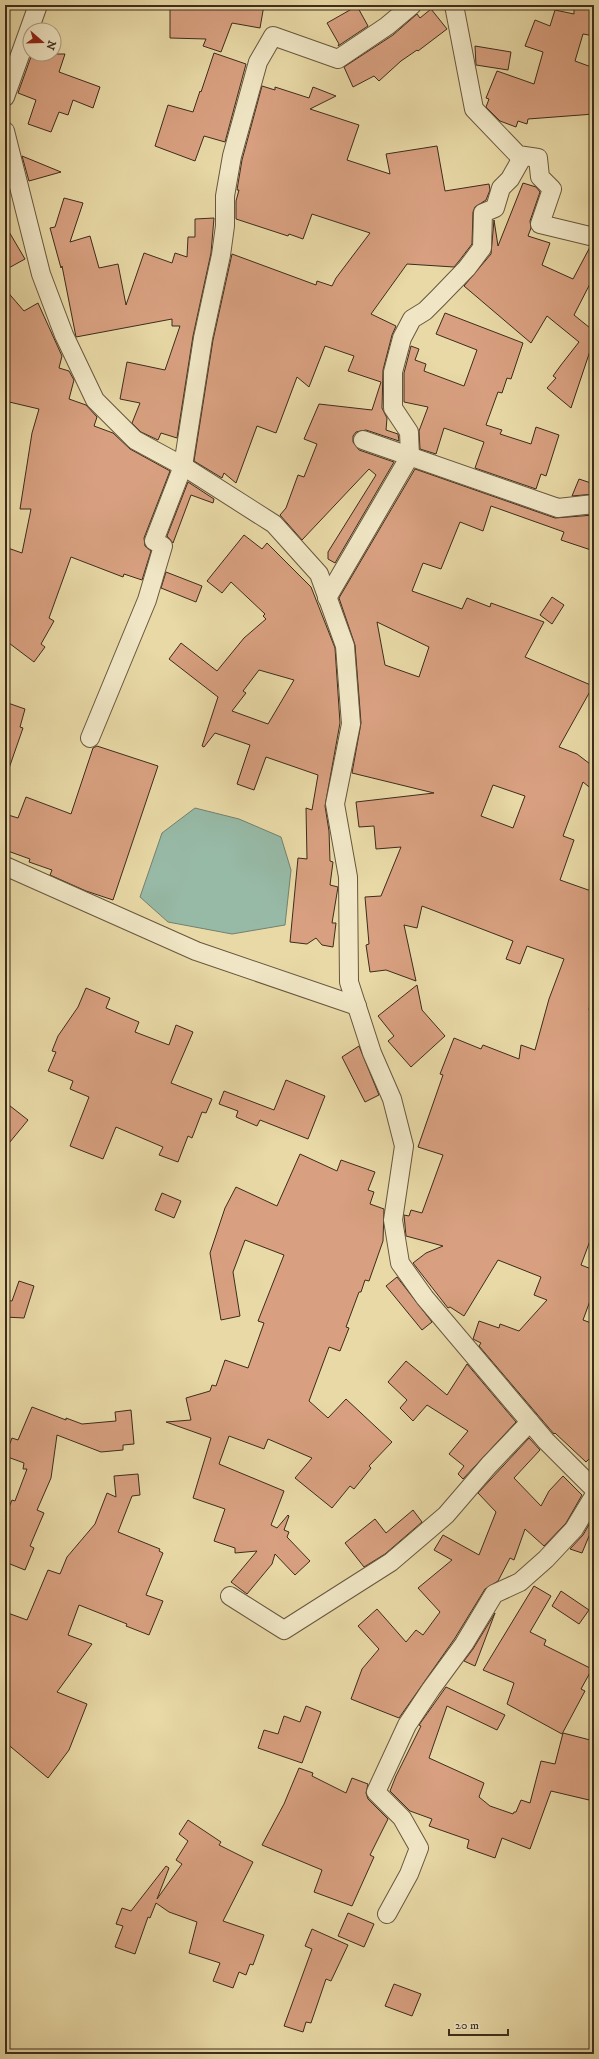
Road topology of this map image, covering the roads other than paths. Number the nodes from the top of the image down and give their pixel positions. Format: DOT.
graph roads {
  1 [pos="38,5"];
  2 [pos="412,5"];
  3 [pos="454,5"];
  4 [pos="5,97"];
  5 [pos="5,131"];
  6 [pos="7,150"];
  7 [pos="523,156"];
  8 [pos="594,237"];
  9 [pos="363,440"];
  10 [pos="410,456"];
  11 [pos="183,466"];
  12 [pos="594,504"];
  13 [pos="327,598"];
  14 [pos="90,738"];
  15 [pos="5,866"];
  16 [pos="357,1006"];
  17 [pos="530,1422"];
  18 [pos="594,1489"];
  19 [pos="594,1496"];
  20 [pos="230,1596"];
  21 [pos="387,1914"];
  1 -- 4 [label="street"];
  2 -- 11 [label="street"];
  3 -- 7 [label="street"];
  5 -- 6 [label="street"];
  6 -- 11 [label="street"];
  7 -- 8 [label="street"];
  7 -- 10 [label="street"];
  9 -- 10 [label="street"];
  10 -- 12 [label="street"];
  10 -- 13 [label="street"];
  11 -- 13 [label="street"];
  11 -- 14 [label="street"];
  13 -- 16 [label="street"];
  15 -- 16 [label="street"];
  16 -- 17 [label="street"];
  17 -- 18 [label="street"];
  17 -- 20 [label="street"];
  19 -- 21 [label="street"];
}
